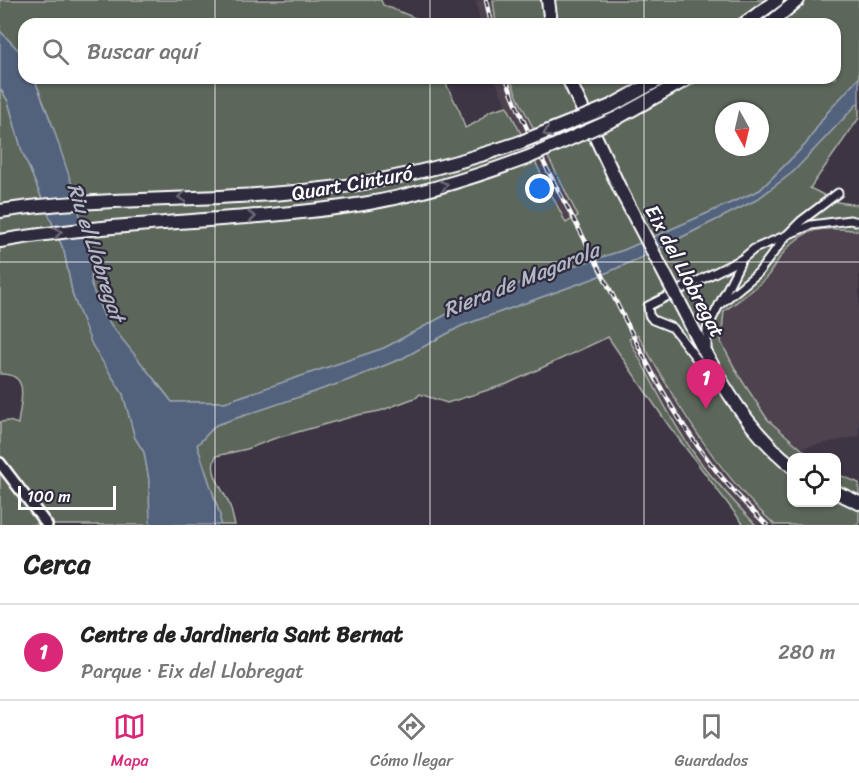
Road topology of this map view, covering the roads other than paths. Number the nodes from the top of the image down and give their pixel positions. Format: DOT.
graph roads {
  1 [pos="548,0"];
  2 [pos="553,0"];
  3 [pos="777,0"];
  4 [pos="798,0"];
  5 [pos="550,18"];
  6 [pos="555,18"];
  7 [pos="752,18"];
  8 [pos="776,18"];
  9 [pos="571,84"];
  10 [pos="654,84"];
  11 [pos="676,84"];
  12 [pos="614,112"];
  13 [pos="838,193"];
  14 [pos="0,211"];
  15 [pos="859,222"];
  16 [pos="787,235"];
  17 [pos="0,241"];
  18 [pos="742,259"];
  19 [pos="719,305"];
  20 [pos="698,330"];
  21 [pos="702,357"];
  22 [pos="787,460"];
  23 [pos="0,464"];
  24 [pos="841,494"];
  25 [pos="859,503"];
  26 [pos="46,525"];
  1 -- 5 [label="highway"];
  2 -- 6 [label="highway"];
  3 -- 7 [label="highway"];
  4 -- 8 [label="highway"];
  9 -- 20 [label="highway, Eix del Llobregat, bridge"];
  10 -- 12 [label="highway, Quart Cinturó"];
  11 -- 12 [label="highway, Quart Cinturó"];
  12 -- 14 [label="highway, Quart Cinturó, one-way, bridge"];
  17 -- 12 [label="highway, Quart Cinturó, one-way, bridge"];
  13 -- 16 [label="street"];
  15 -- 16 [label="street"];
  16 -- 18 [label="street"];
  16 -- 19 [label="street"];
  18 -- 19 [label="street"];
  18 -- 21 [label="street"];
  19 -- 20 [label="street"];
  20 -- 21 [label="highway, Eix del Llobregat"];
  21 -- 22 [label="highway, Eix del Llobregat"];
  23 -- 26 [label="street"];
  24 -- 25 [label="highway"];
}
